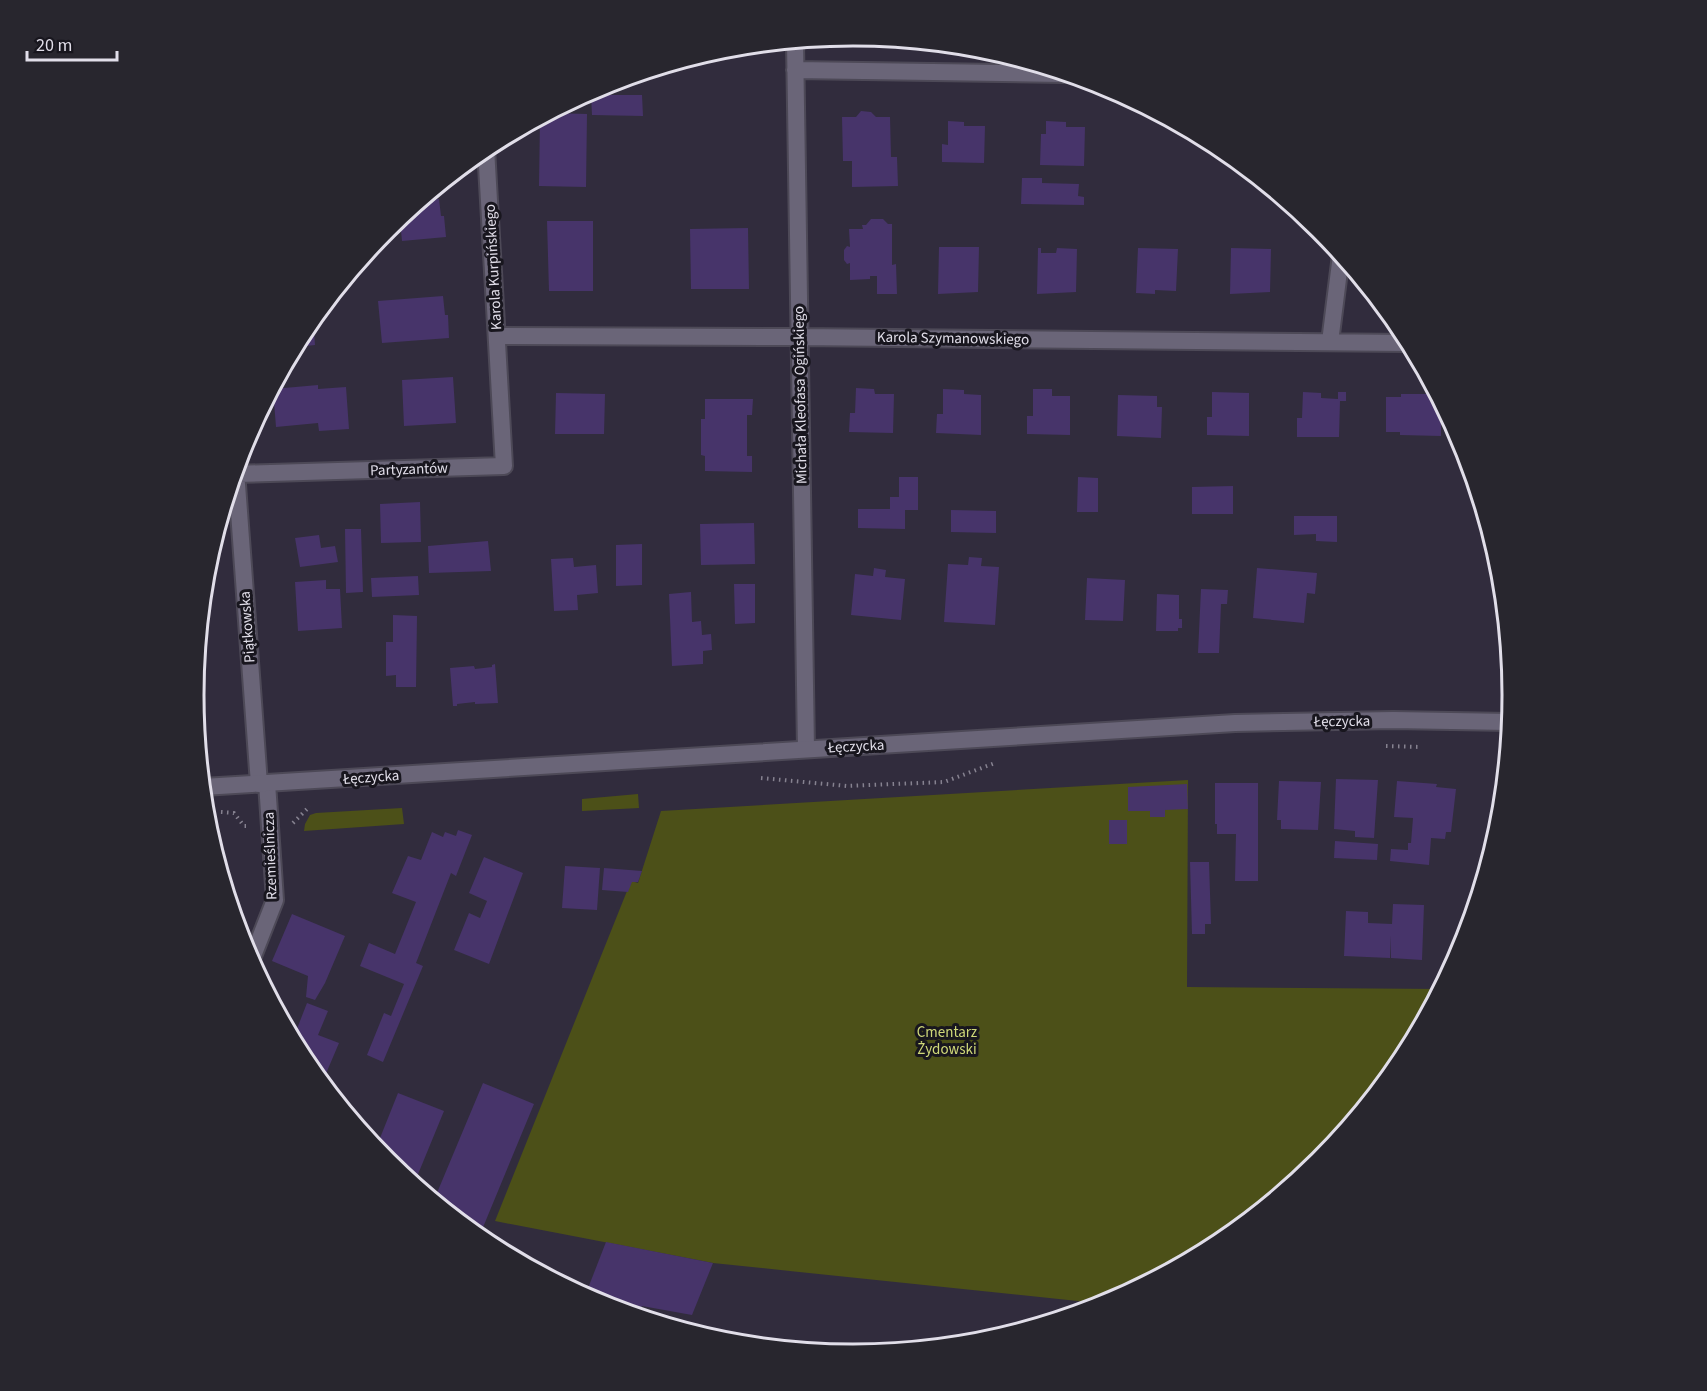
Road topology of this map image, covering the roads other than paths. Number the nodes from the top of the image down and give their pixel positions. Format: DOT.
graph roads {
  1 [pos="795,50"];
  2 [pos="795,70"];
  3 [pos="1037,74"];
  4 [pos="487,160"];
  5 [pos="1340,266"];
  6 [pos="498,336"];
  7 [pos="799,337"];
  8 [pos="1330,342"];
  9 [pos="1398,343"];
  10 [pos="500,386"];
  11 [pos="244,473"];
  12 [pos="237,494"];
  13 [pos="1501,722"];
  14 [pos="806,749"];
  15 [pos="263,783"];
  16 [pos="211,786"];
  17 [pos="256,948"];
  1 -- 2 [label="street, Michała Kleofasa Ogińskiego"];
  2 -- 3 [label="street"];
  2 -- 7 [label="street, Michała Kleofasa Ogińskiego"];
  4 -- 6 [label="street, Karola Kurpińskiego"];
  5 -- 8 [label="street"];
  6 -- 7 [label="street, Karola Szymanowskiego"];
  6 -- 10 [label="street, Karola Kurpińskiego"];
  7 -- 8 [label="street, Karola Szymanowskiego"];
  7 -- 14 [label="street, Michała Kleofasa Ogińskiego"];
  8 -- 9 [label="street, Karola Szymanowskiego"];
  10 -- 11 [label="street, Partyzantów"];
  12 -- 15 [label="street, Piątkowska"];
  13 -- 14 [label="street, Łęczycka"];
  14 -- 15 [label="street, Łęczycka"];
  15 -- 16 [label="street, Łęczycka"];
  15 -- 17 [label="street, Rzemieślnicza"];
}
